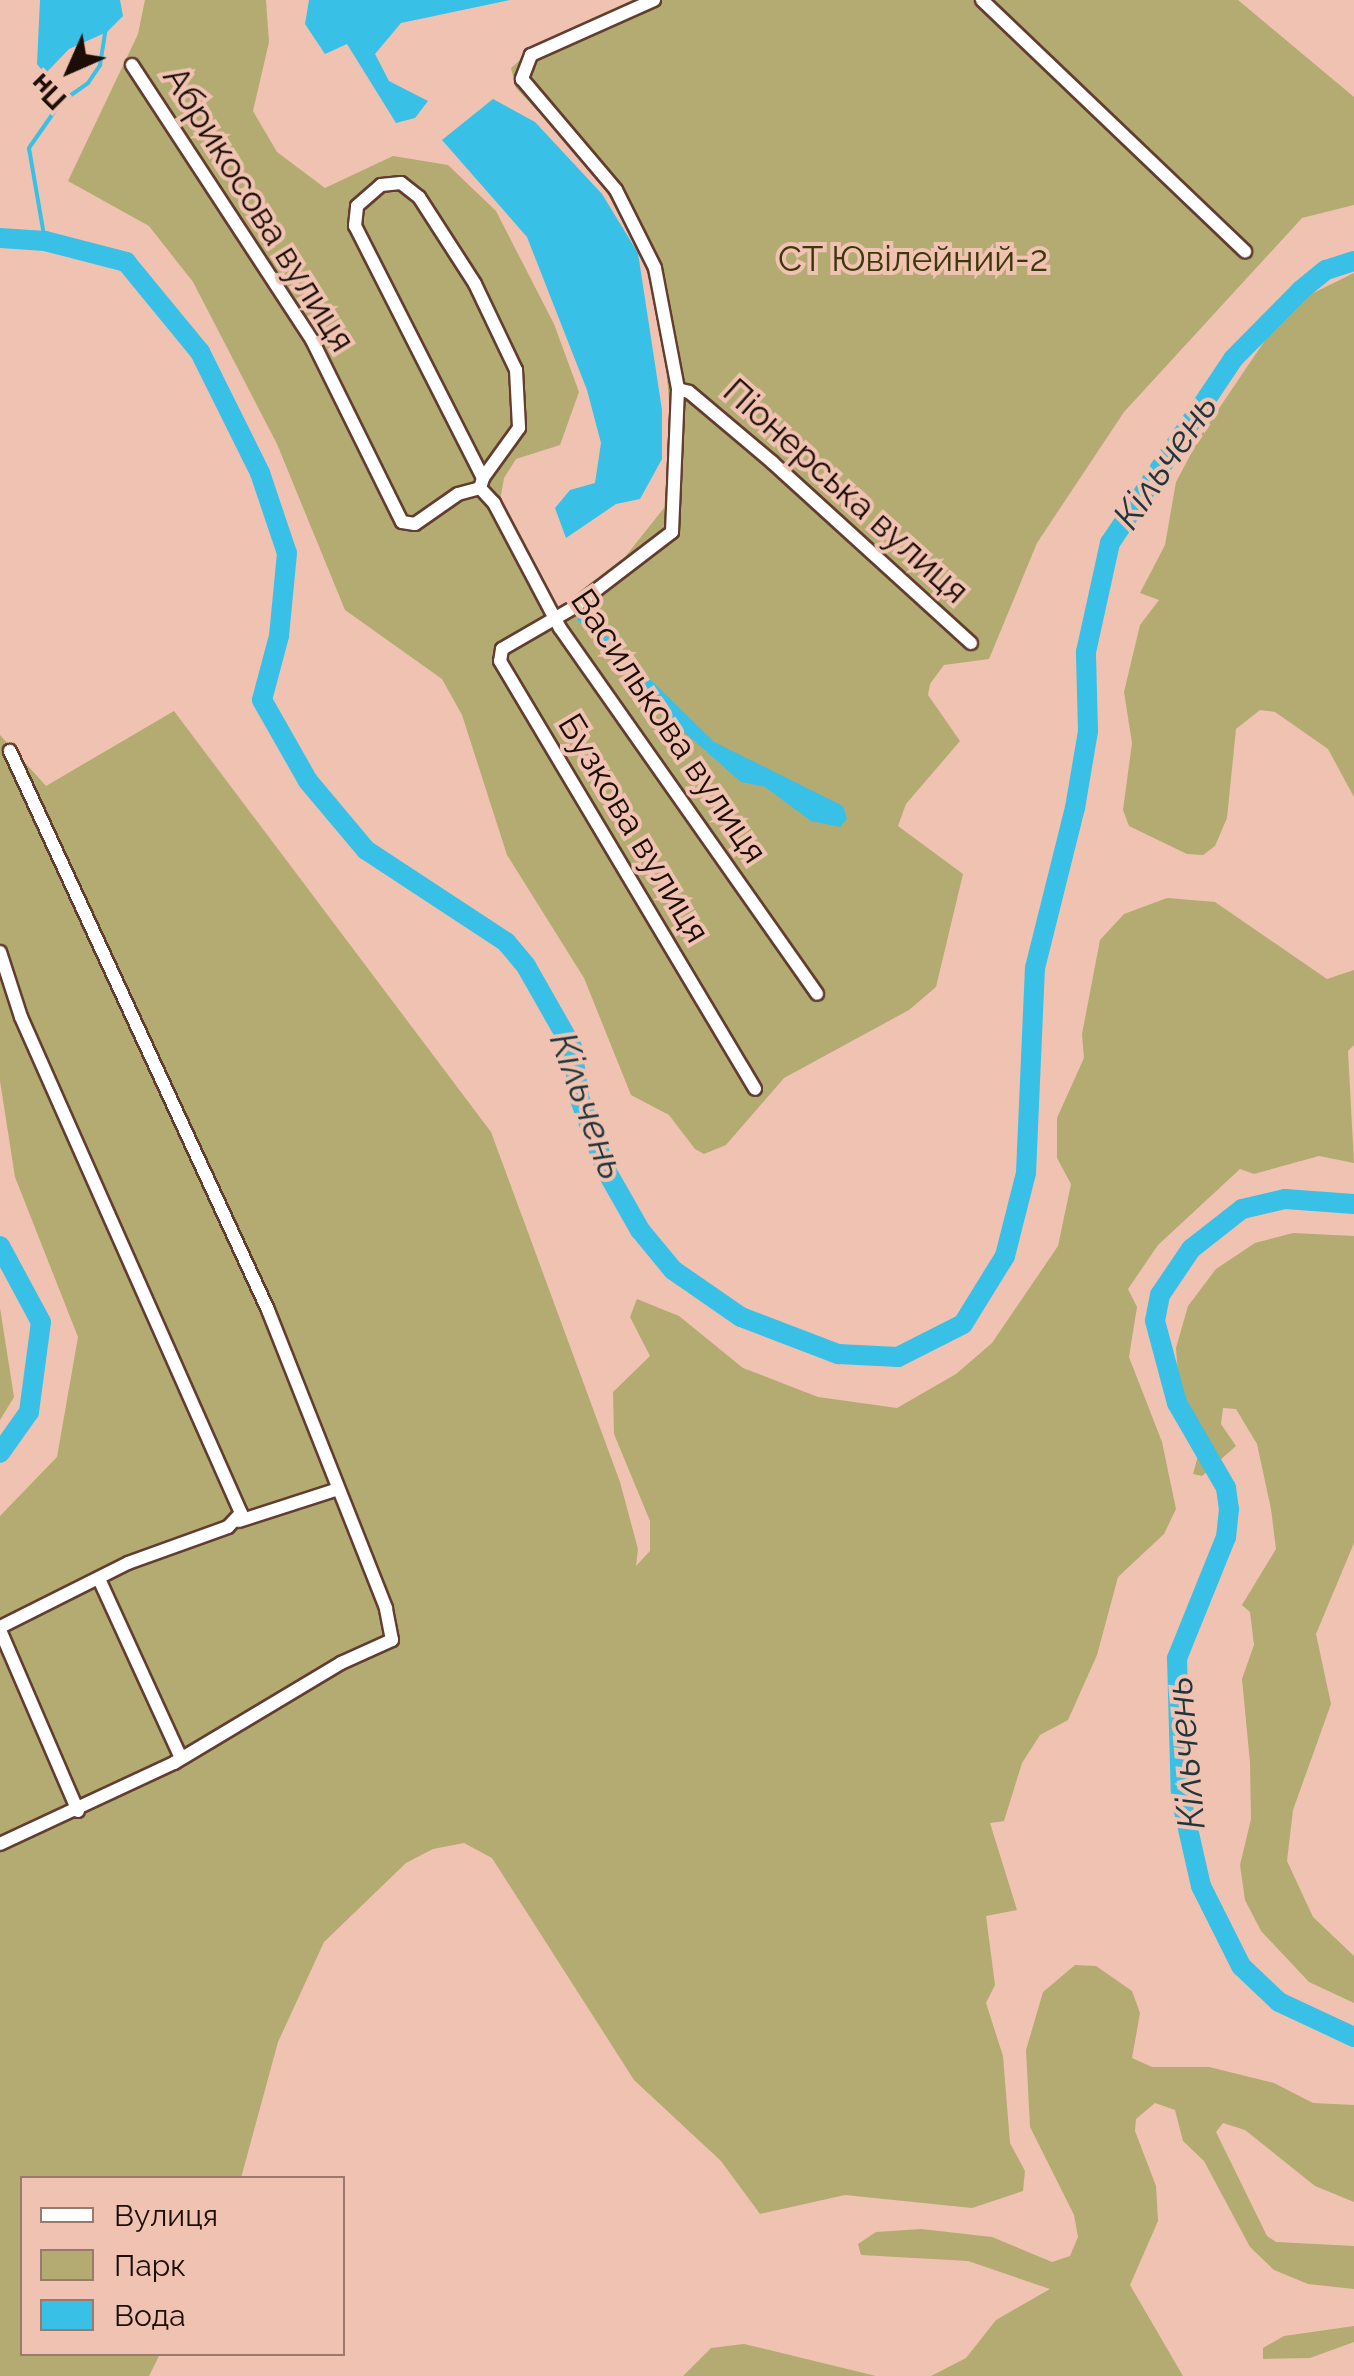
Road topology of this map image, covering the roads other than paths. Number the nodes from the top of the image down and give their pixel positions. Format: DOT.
graph roads {
  1 [pos="654,0"];
  2 [pos="982,0"];
  3 [pos="132,65"];
  4 [pos="1245,252"];
  5 [pos="678,390"];
  6 [pos="481,483"];
  7 [pos="555,618"];
  8 [pos="971,643"];
  9 [pos="10,751"];
  10 [pos="0,952"];
  11 [pos="817,994"];
  12 [pos="756,1089"];
  13 [pos="338,1489"];
  14 [pos="239,1521"];
  15 [pos="99,1579"];
  16 [pos="0,1628"];
  17 [pos="181,1758"];
  18 [pos="78,1811"];
  19 [pos="0,1844"];
  1 -- 5 [label="street"];
  2 -- 4 [label="street"];
  3 -- 6 [label="street, Абрикосова вулиця"];
  5 -- 7 [label="street"];
  5 -- 8 [label="street, Піонерська вулиця"];
  6 -- 6 [label="street, Василькова вулиця"];
  6 -- 7 [label="street, Василькова вулиця"];
  7 -- 11 [label="street, Василькова вулиця"];
  7 -- 12 [label="street, Бузкова вулиця"];
  9 -- 13 [label="street"];
  10 -- 14 [label="street"];
  13 -- 14 [label="street"];
  13 -- 17 [label="street"];
  14 -- 15 [label="street"];
  15 -- 16 [label="street"];
  15 -- 17 [label="street"];
  16 -- 18 [label="street"];
  17 -- 18 [label="street"];
  18 -- 19 [label="street"];
}
